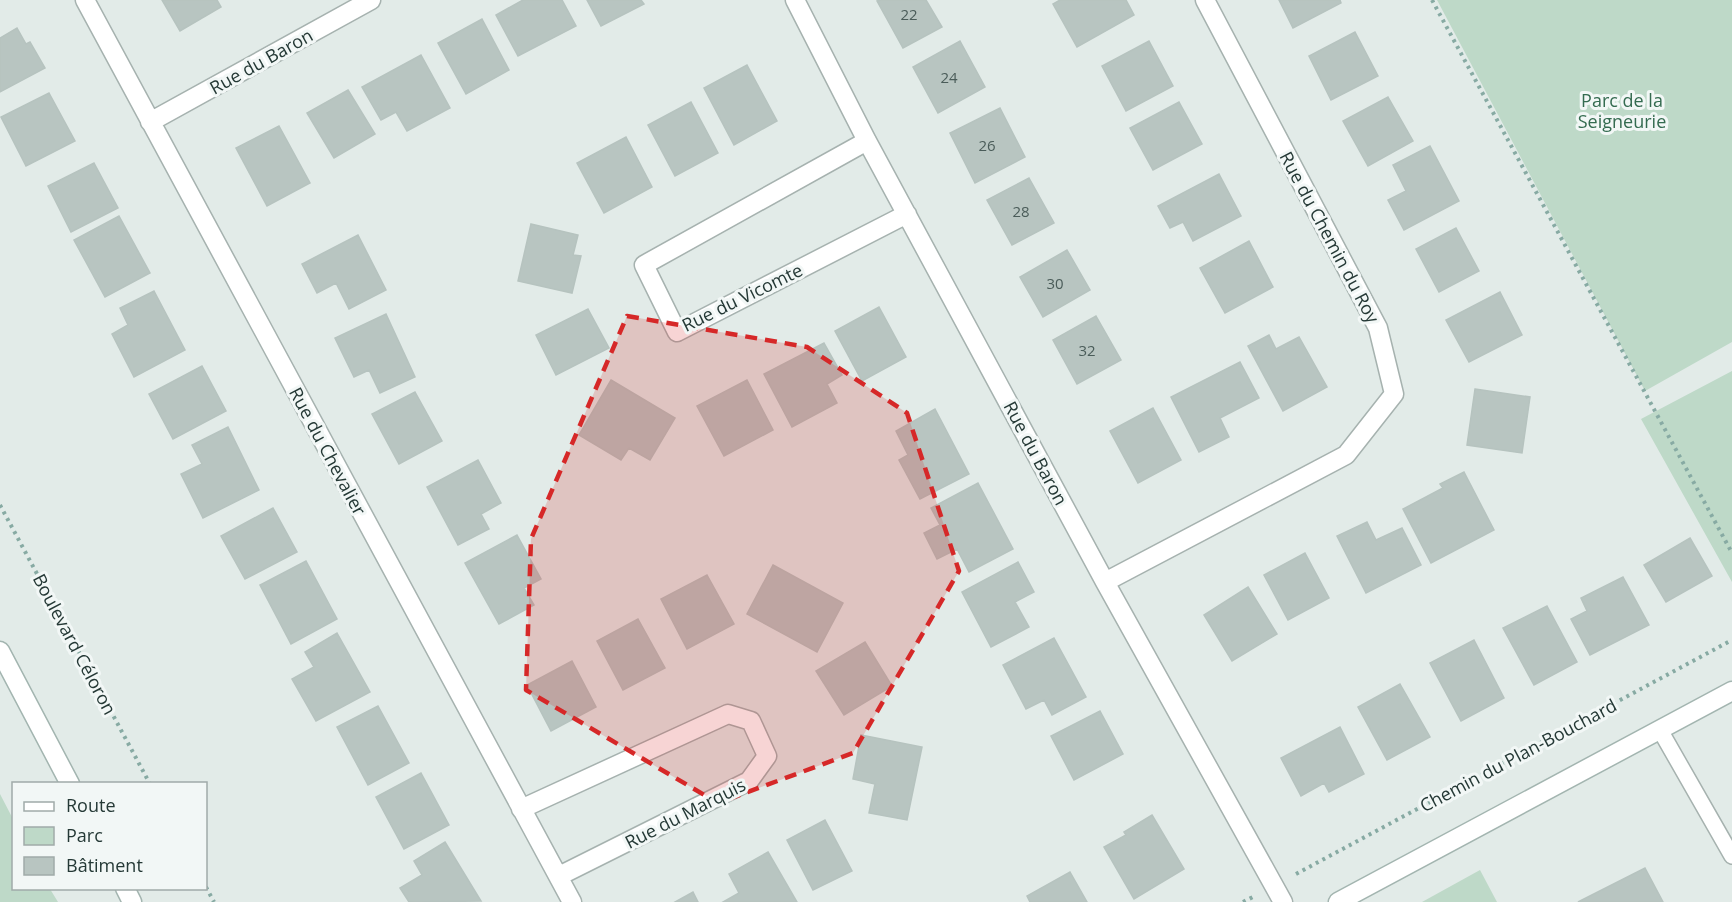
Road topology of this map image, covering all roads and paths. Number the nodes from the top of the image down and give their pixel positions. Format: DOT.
graph roads {
  1 [pos="85,0"];
  2 [pos="371,0"];
  3 [pos="795,0"];
  4 [pos="1205,0"];
  5 [pos="1432,0"];
  6 [pos="150,122"];
  7 [pos="867,141"];
  8 [pos="907,214"];
  9 [pos="0,505"];
  10 [pos="1732,553"];
  11 [pos="1105,582"];
  12 [pos="1732,640"];
  13 [pos="0,651"];
  14 [pos="1732,691"];
  15 [pos="1660,730"];
  16 [pos="69,782"];
  17 [pos="149,782"];
  18 [pos="521,809"];
  19 [pos="1732,856"];
  20 [pos="1303,870"];
  21 [pos="558,876"];
  22 [pos="572,902"];
  23 [pos="1283,902"];
  24 [pos="1338,902"];
  1 -- 6 [label="street, Rue du Chevalier"];
  2 -- 6 [label="street, Rue du Baron"];
  3 -- 7 [label="street, Rue du Baron"];
  4 -- 11 [label="street, Rue du Chemin du Roy"];
  5 -- 10 [label="path"];
  6 -- 18 [label="street, Rue du Chevalier"];
  7 -- 8 [label="street, Rue du Baron"];
  7 -- 8 [label="street, Rue du Vicomte"];
  8 -- 11 [label="street, Rue du Baron"];
  9 -- 17 [label="path, Boulevard Céloron"];
  11 -- 23 [label="street, Rue du Baron"];
  12 -- 20 [label="path, Chemin du Plan-Bouchard"];
  13 -- 16 [label="street"];
  14 -- 15 [label="street"];
  15 -- 19 [label="lane"];
  15 -- 24 [label="street"];
  18 -- 21 [label="street, Rue du Chevalier"];
  18 -- 21 [label="street, Rue du Marquis"];
  21 -- 22 [label="street, Rue du Chevalier"];
}
